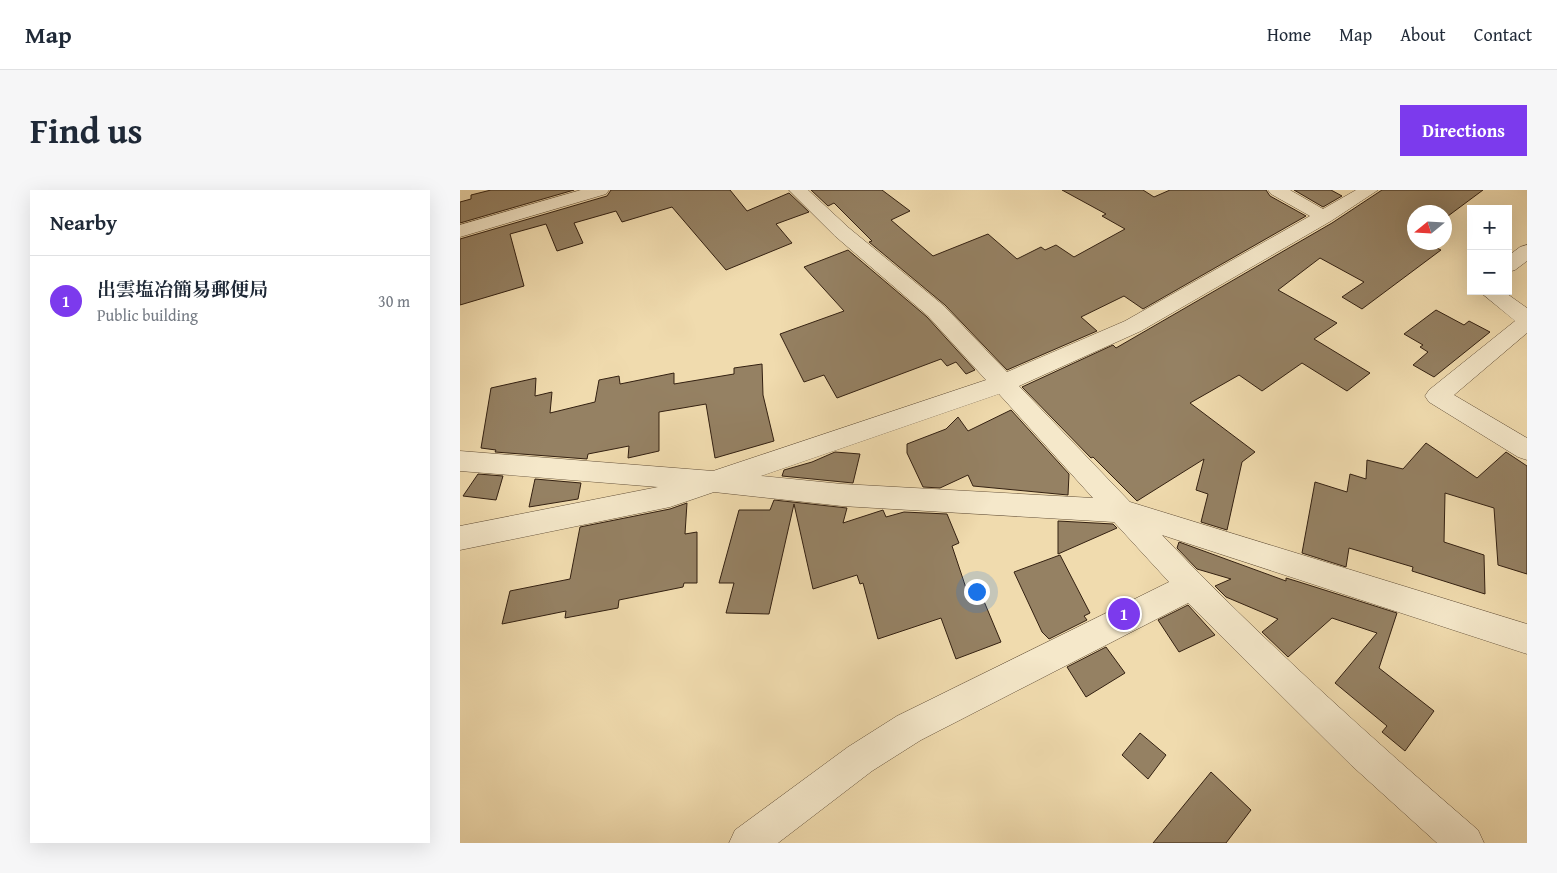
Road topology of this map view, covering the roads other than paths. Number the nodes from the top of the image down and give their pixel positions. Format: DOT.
graph roads {
  1 [pos="600,190"];
  2 [pos="798,190"];
  3 [pos="1277,190"];
  4 [pos="1369,190"];
  5 [pos="1324,217"];
  6 [pos="460,231"];
  7 [pos="1527,251"];
  8 [pos="1512,263"];
  9 [pos="1495,295"];
  10 [pos="1527,319"];
  11 [pos="1527,325"];
  12 [pos="1004,383"];
  13 [pos="1527,450"];
  14 [pos="460,461"];
  15 [pos="711,481"];
  16 [pos="1123,511"];
  17 [pos="460,538"];
  18 [pos="1191,586"];
  19 [pos="1527,639"];
  20 [pos="748,843"];
  21 [pos="1464,843"];
  1 -- 6 [label="street"];
  2 -- 12 [label="street"];
  3 -- 5 [label="street"];
  4 -- 5 [label="street"];
  5 -- 12 [label="street"];
  7 -- 8 [label="street"];
  9 -- 10 [label="street"];
  11 -- 13 [label="street"];
  12 -- 15 [label="street"];
  12 -- 16 [label="street"];
  14 -- 15 [label="street"];
  15 -- 16 [label="street"];
  15 -- 17 [label="street"];
  16 -- 18 [label="street"];
  16 -- 19 [label="street"];
  18 -- 20 [label="street"];
  18 -- 21 [label="street"];
}
